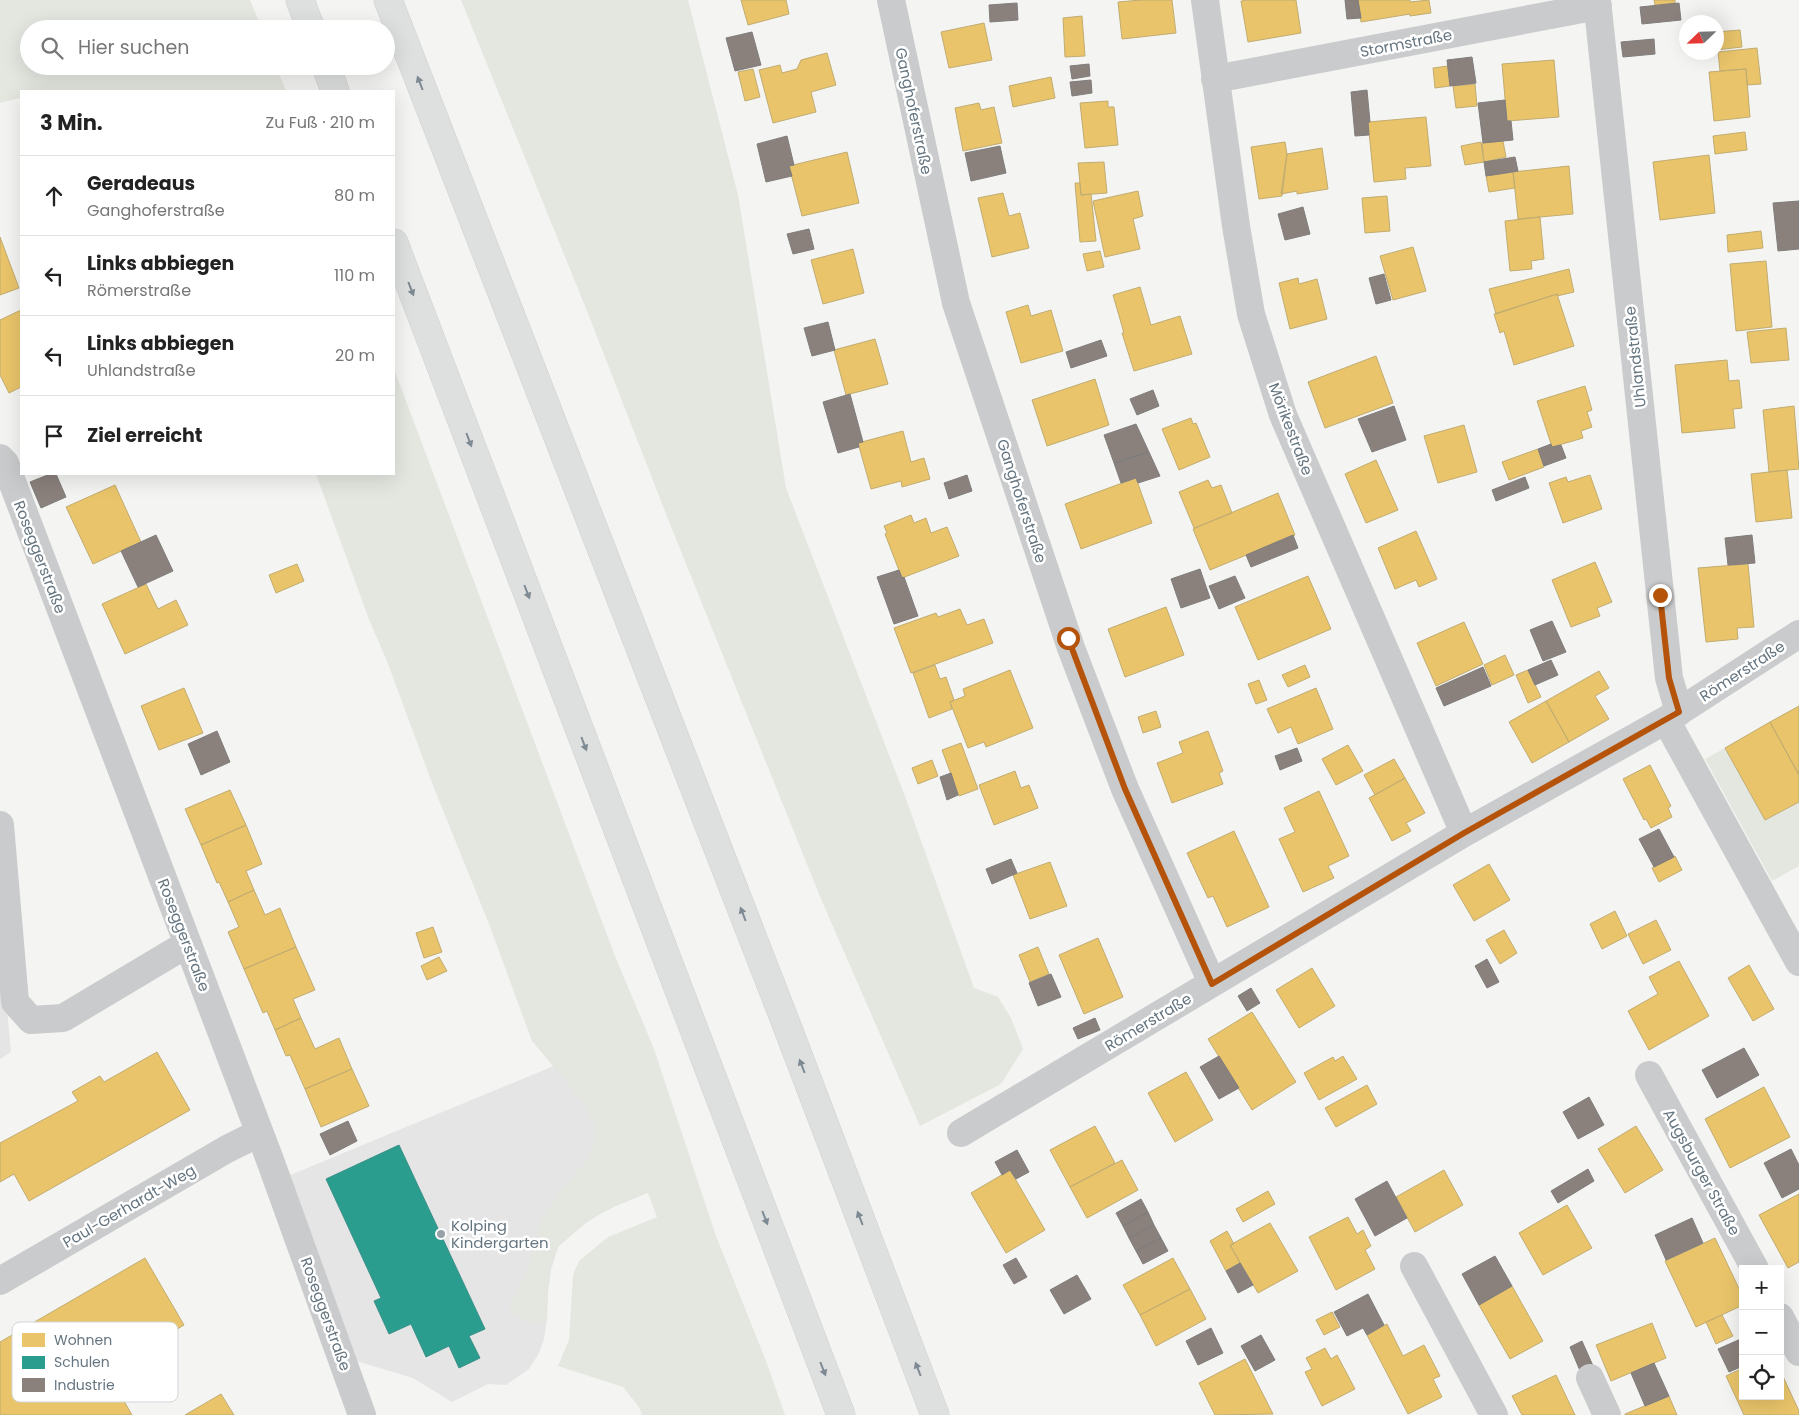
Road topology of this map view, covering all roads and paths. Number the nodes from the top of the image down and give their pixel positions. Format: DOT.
graph roads {
  1 [pos="300,0"];
  2 [pos="388,0"];
  3 [pos="891,0"];
  4 [pos="1205,0"];
  5 [pos="1597,3"];
  6 [pos="308,20"];
  7 [pos="329,75"];
  8 [pos="1215,79"];
  9 [pos="335,90"];
  10 [pos="395,246"];
  11 [pos="2,462"];
  12 [pos="1799,634"];
  13 [pos="1673,716"];
  14 [pos="0,825"];
  15 [pos="1464,833"];
  16 [pos="187,944"];
  17 [pos="1799,962"];
  18 [pos="1212,984"];
  19 [pos="1649,1075"];
  20 [pos="259,1133"];
  21 [pos="961,1133"];
  22 [pos="1753,1265"];
  23 [pos="1414,1266"];
  24 [pos="0,1281"];
  25 [pos="1784,1324"];
  26 [pos="1799,1352"];
  27 [pos="1590,1378"];
  28 [pos="362,1415"];
  29 [pos="841,1415"];
  30 [pos="935,1415"];
  31 [pos="1494,1415"];
  32 [pos="1607,1415"];
  1 -- 6 [label="highway"];
  30 -- 2 [label="highway, one-way"];
  3 -- 18 [label="street, Ganghoferstraße"];
  4 -- 8 [label="street, Mörikestraße"];
  5 -- 8 [label="street, Stormstraße"];
  5 -- 13 [label="street, Uhlandstraße"];
  7 -- 9 [label="highway"];
  8 -- 15 [label="street, Mörikestraße"];
  10 -- 29 [label="highway, one-way"];
  11 -- 16 [label="street, Roseggerstraße"];
  12 -- 13 [label="street, Römerstraße"];
  13 -- 15 [label="street, Römerstraße"];
  13 -- 17 [label="street, Uhlandstraße"];
  14 -- 16 [label="street"];
  15 -- 18 [label="street, Römerstraße"];
  16 -- 20 [label="street, Roseggerstraße"];
  18 -- 21 [label="street, Römerstraße"];
  19 -- 22 [label="street, Augsburger Straße"];
  20 -- 24 [label="street, Paul-Gerhardt-Weg"];
  20 -- 28 [label="street, Roseggerstraße"];
  23 -- 31 [label="street"];
  25 -- 26 [label="street"];
  27 -- 32 [label="street"];
}
